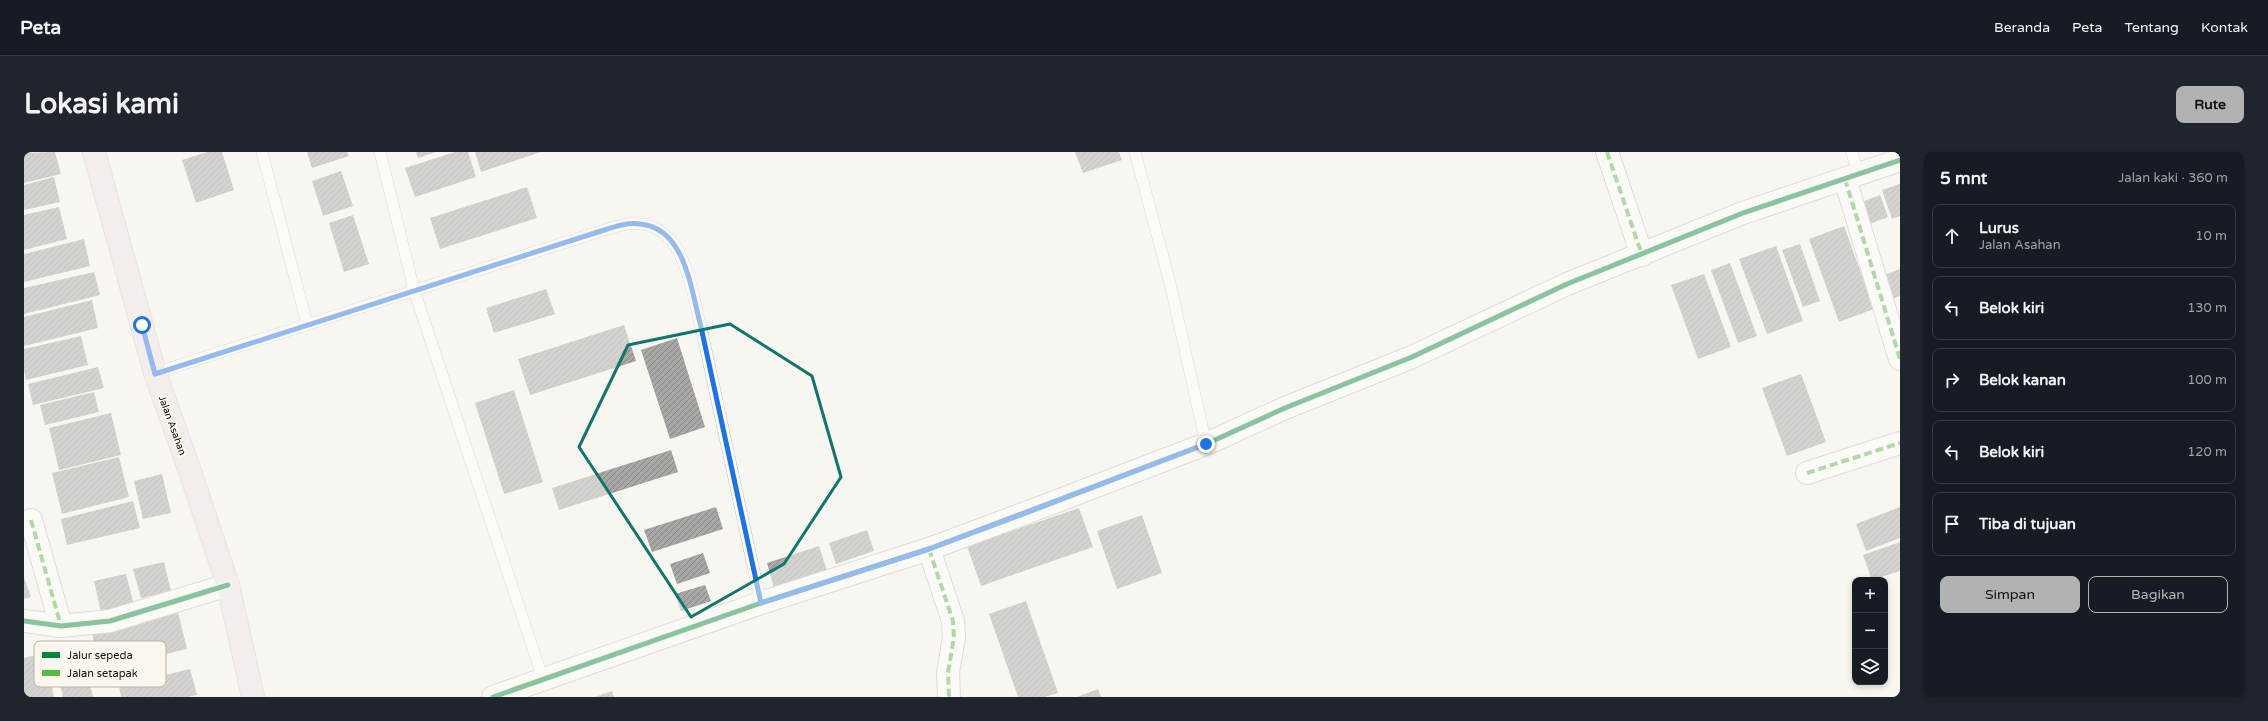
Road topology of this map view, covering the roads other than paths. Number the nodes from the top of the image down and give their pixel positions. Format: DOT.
graph roads {
  1 [pos="94,152"];
  2 [pos="262,152"];
  3 [pos="380,152"];
  4 [pos="1135,152"];
  5 [pos="1607,152"];
  6 [pos="1852,152"];
  7 [pos="1900,160"];
  8 [pos="1852,177"];
  9 [pos="1642,255"];
  10 [pos="414,290"];
  11 [pos="307,324"];
  12 [pos="1900,359"];
  13 [pos="155,374"];
  14 [pos="1900,443"];
  15 [pos="1206,444"];
  16 [pos="1807,473"];
  17 [pos="31,520"];
  18 [pos="929,549"];
  19 [pos="228,585"];
  20 [pos="761,603"];
  21 [pos="24,621"];
  22 [pos="61,626"];
  23 [pos="543,679"];
  24 [pos="253,697"];
  25 [pos="493,697"];
  26 [pos="949,697"];
  1 -- 13 [label="main road, Jalan Asahan"];
  2 -- 11 [label="lane"];
  3 -- 10 [label="lane"];
  4 -- 15 [label="lane"];
  5 -- 9 [label="street"];
  6 -- 8 [label="lane"];
  7 -- 8 [label="street"];
  8 -- 9 [label="street"];
  8 -- 12 [label="street"];
  9 -- 15 [label="street"];
  10 -- 11 [label="lane"];
  10 -- 20 [label="lane"];
  10 -- 23 [label="lane"];
  11 -- 13 [label="lane"];
  13 -- 19 [label="main road, Jalan Asahan"];
  14 -- 16 [label="street"];
  15 -- 18 [label="street"];
  17 -- 22 [label="street"];
  18 -- 20 [label="street"];
  18 -- 26 [label="street"];
  19 -- 22 [label="street"];
  19 -- 24 [label="main road, Jalan Asahan"];
  20 -- 23 [label="street"];
  21 -- 22 [label="street"];
  23 -- 25 [label="street"];
}
